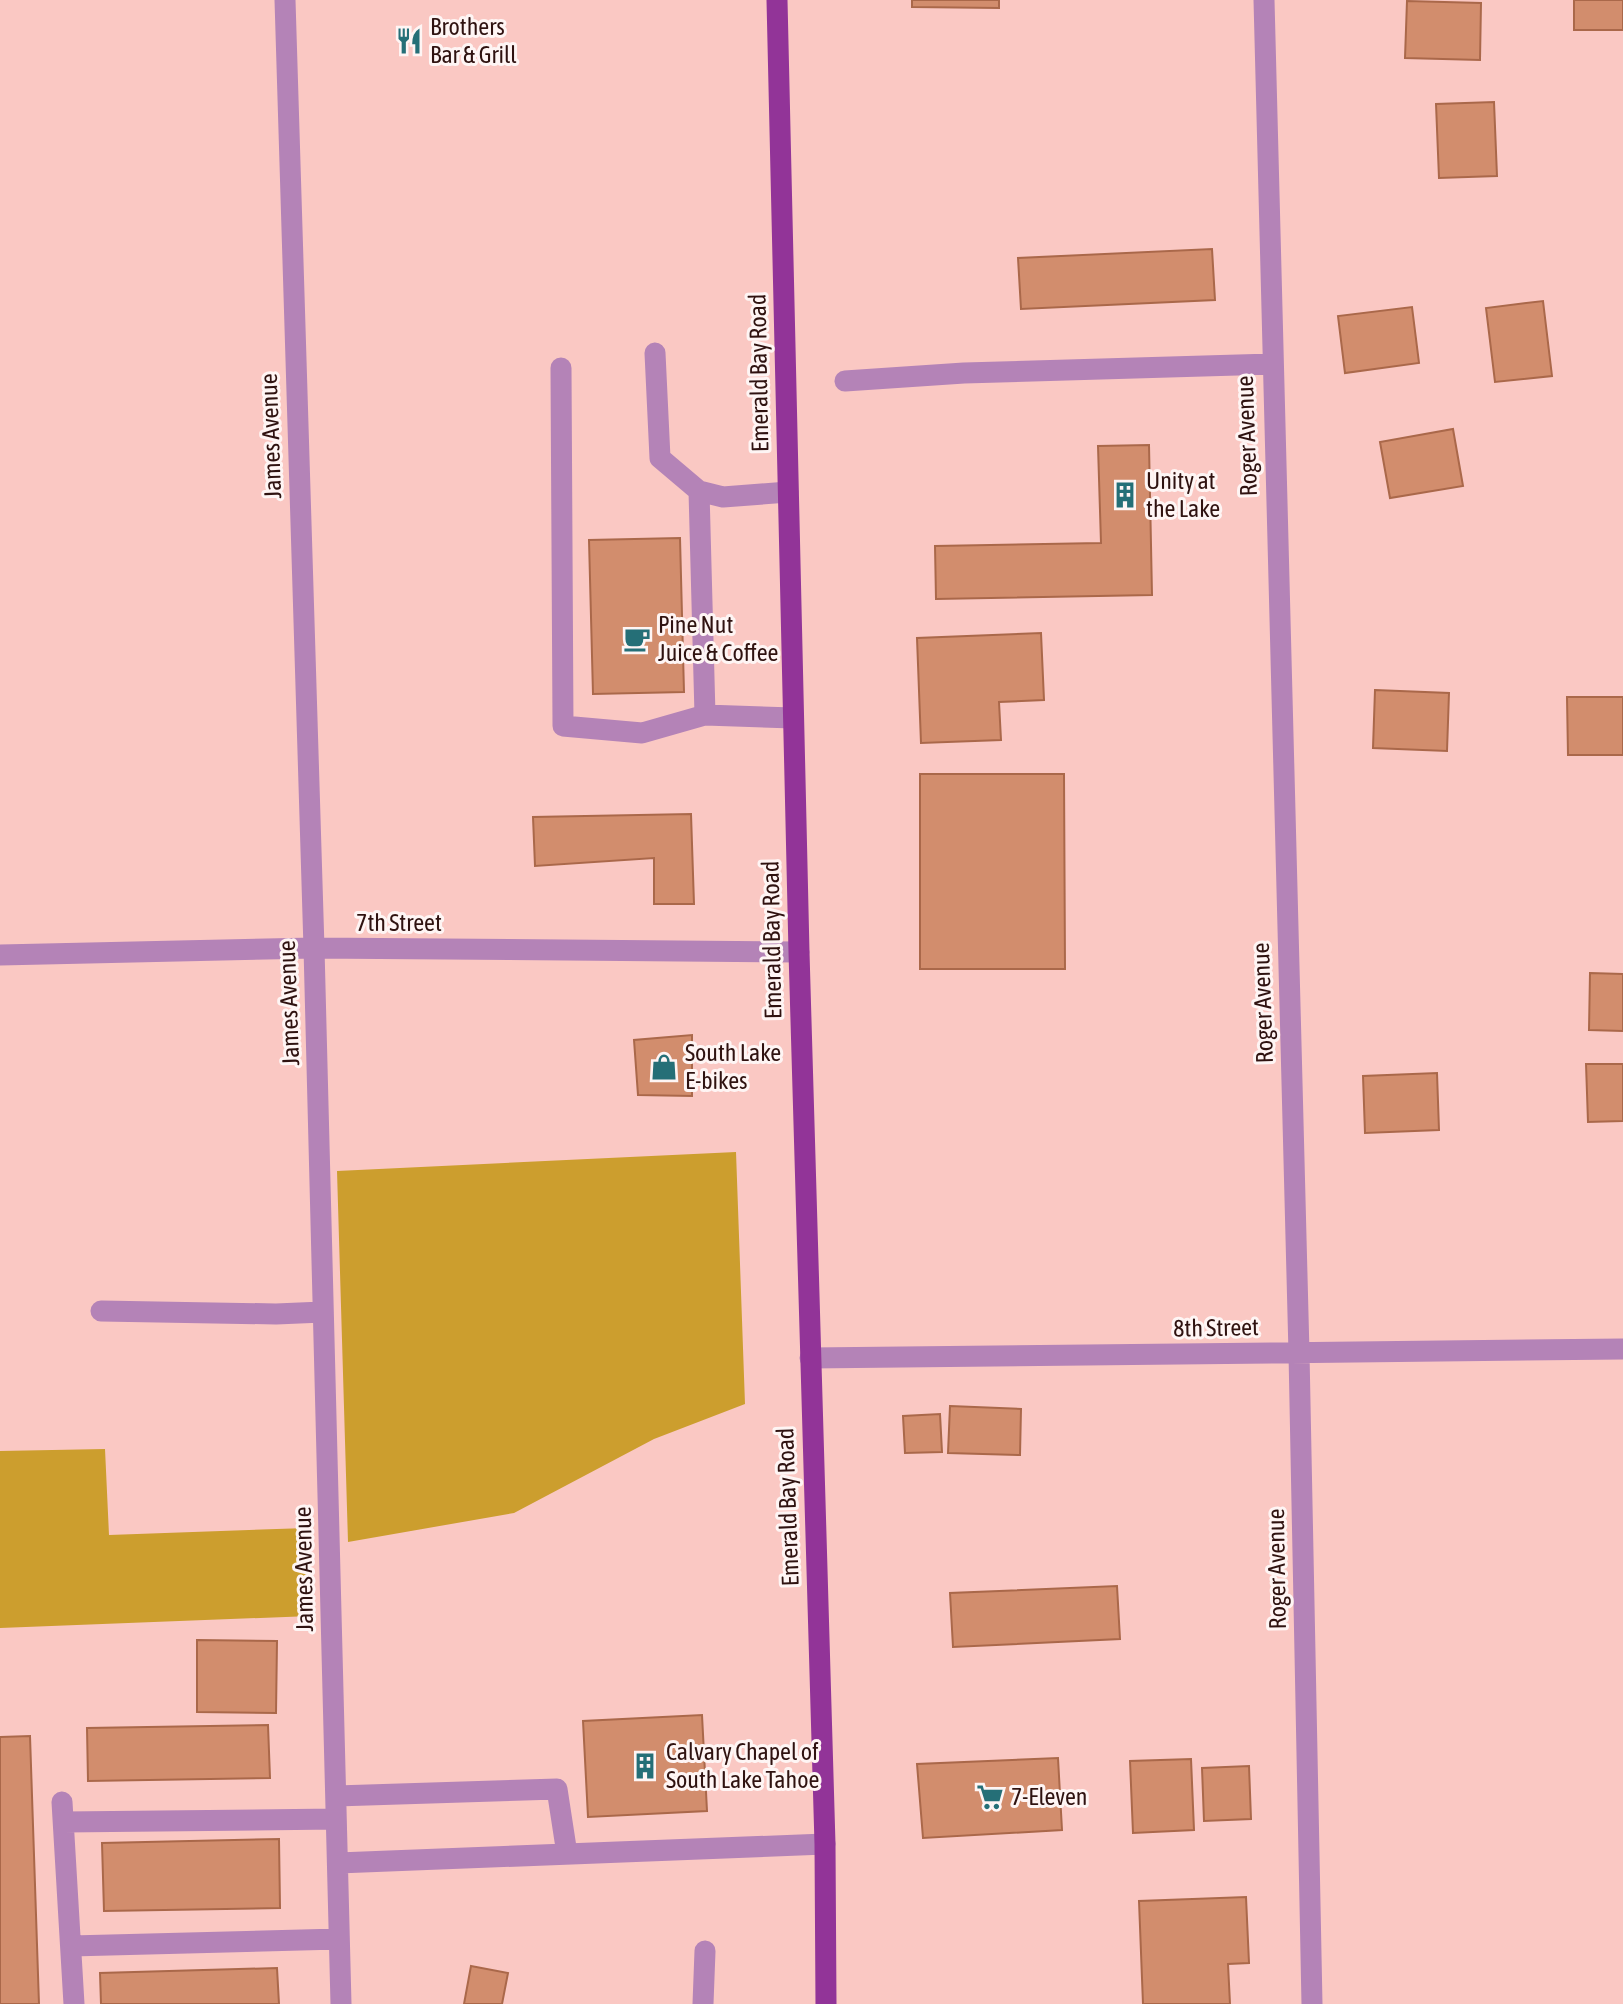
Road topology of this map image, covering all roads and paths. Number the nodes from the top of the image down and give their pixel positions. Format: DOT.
graph roads {
  1 [pos="285,0"];
  2 [pos="777,0"];
  3 [pos="1264,0"];
  4 [pos="655,353"];
  5 [pos="1272,364"];
  6 [pos="561,368"];
  7 [pos="845,381"];
  8 [pos="699,491"];
  9 [pos="788,492"];
  10 [pos="705,715"];
  11 [pos="793,718"];
  12 [pos="314,948"];
  13 [pos="799,953"];
  14 [pos="0,956"];
  15 [pos="102,1311"];
  16 [pos="323,1312"];
  17 [pos="1623,1349"];
  18 [pos="1299,1353"];
  19 [pos="810,1358"];
  20 [pos="336,1796"];
  21 [pos="336,1819"];
  22 [pos="825,1844"];
  23 [pos="567,1854"];
  24 [pos="338,1863"];
  25 [pos="339,1939"];
  26 [pos="71,1947"];
  27 [pos="705,1951"];
  28 [pos="74,2004"];
  29 [pos="341,2004"];
  30 [pos="703,2004"];
  31 [pos="826,2004"];
  32 [pos="1312,2004"];
  1 -- 12 [label="street, James Avenue"];
  2 -- 9 [label="main road, Emerald Bay Road"];
  3 -- 5 [label="street, Roger Avenue"];
  4 -- 8 [label="street"];
  5 -- 7 [label="street"];
  5 -- 18 [label="street, Roger Avenue"];
  6 -- 10 [label="street"];
  8 -- 9 [label="street"];
  8 -- 10 [label="street"];
  9 -- 11 [label="main road, Emerald Bay Road"];
  10 -- 11 [label="street"];
  11 -- 13 [label="main road, Emerald Bay Road"];
  12 -- 13 [label="street, 7th Street"];
  12 -- 14 [label="street, 7th Street"];
  12 -- 16 [label="street, James Avenue"];
  13 -- 19 [label="main road, Emerald Bay Road"];
  15 -- 16 [label="street"];
  16 -- 20 [label="street, James Avenue"];
  17 -- 18 [label="street, 8th Street"];
  18 -- 19 [label="street, 8th Street"];
  18 -- 32 [label="street, Roger Avenue"];
  19 -- 22 [label="main road, Emerald Bay Road"];
  20 -- 21 [label="street, James Avenue"];
  20 -- 23 [label="street"];
  21 -- 24 [label="street, James Avenue"];
  21 -- 26 [label="street"];
  22 -- 23 [label="street"];
  22 -- 31 [label="main road, Emerald Bay Road"];
  23 -- 24 [label="street"];
  24 -- 25 [label="street, James Avenue"];
  25 -- 26 [label="street"];
  25 -- 29 [label="street, James Avenue"];
  26 -- 28 [label="street"];
  27 -- 30 [label="street"];
}
